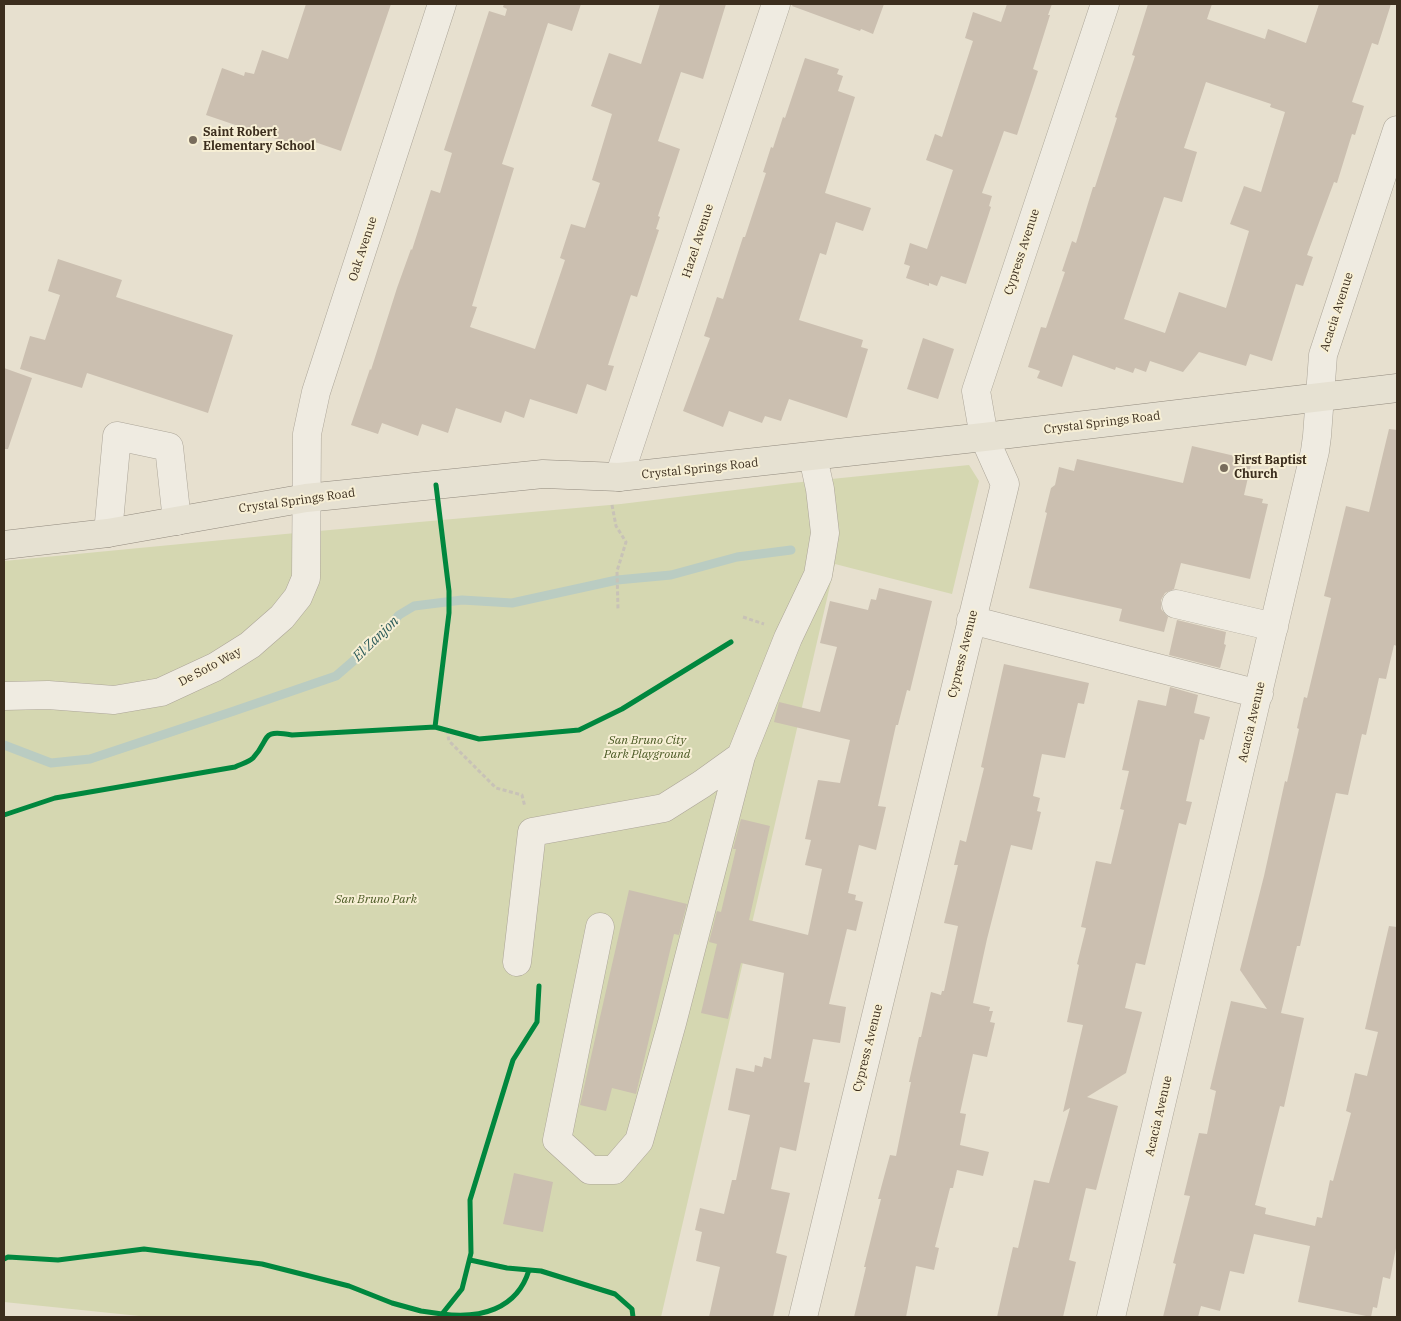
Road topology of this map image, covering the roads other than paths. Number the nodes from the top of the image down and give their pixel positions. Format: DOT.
graph roads {
  1 [pos="442,4"];
  2 [pos="776,4"];
  3 [pos="1105,4"];
  4 [pos="1397,130"];
  5 [pos="1397,388"];
  6 [pos="1319,396"];
  7 [pos="984,437"];
  8 [pos="813,457"];
  9 [pos="613,477"];
  10 [pos="306,498"];
  11 [pos="177,521"];
  12 [pos="108,533"];
  13 [pos="4,545"];
  14 [pos="1176,604"];
  15 [pos="971,620"];
  16 [pos="1274,627"];
  17 [pos="1258,694"];
  18 [pos="4,696"];
  19 [pos="741,756"];
  20 [pos="600,927"];
  21 [pos="517,962"];
  22 [pos="803,1317"];
  23 [pos="1111,1317"];
  1 -- 10 [label="street, Oak Avenue"];
  2 -- 9 [label="street, Hazel Avenue"];
  3 -- 7 [label="street, Cypress Avenue"];
  4 -- 6 [label="street, Acacia Avenue"];
  5 -- 6 [label="main road, Crystal Springs Road"];
  6 -- 7 [label="main road, Crystal Springs Road"];
  6 -- 16 [label="street, Acacia Avenue"];
  7 -- 8 [label="main road, Crystal Springs Road"];
  7 -- 15 [label="street, Cypress Avenue"];
  8 -- 9 [label="main road, Crystal Springs Road"];
  8 -- 19 [label="street"];
  9 -- 10 [label="main road, Crystal Springs Road"];
  10 -- 11 [label="main road, Crystal Springs Road"];
  10 -- 18 [label="street, De Soto Way"];
  11 -- 12 [label="main road, Crystal Springs Road"];
  11 -- 12 [label="street"];
  12 -- 13 [label="main road, Crystal Springs Road"];
  14 -- 16 [label="street"];
  15 -- 17 [label="street"];
  15 -- 22 [label="street, Cypress Avenue"];
  16 -- 17 [label="street, Acacia Avenue"];
  17 -- 23 [label="street, Acacia Avenue"];
  19 -- 20 [label="street"];
  19 -- 21 [label="street"];
}
